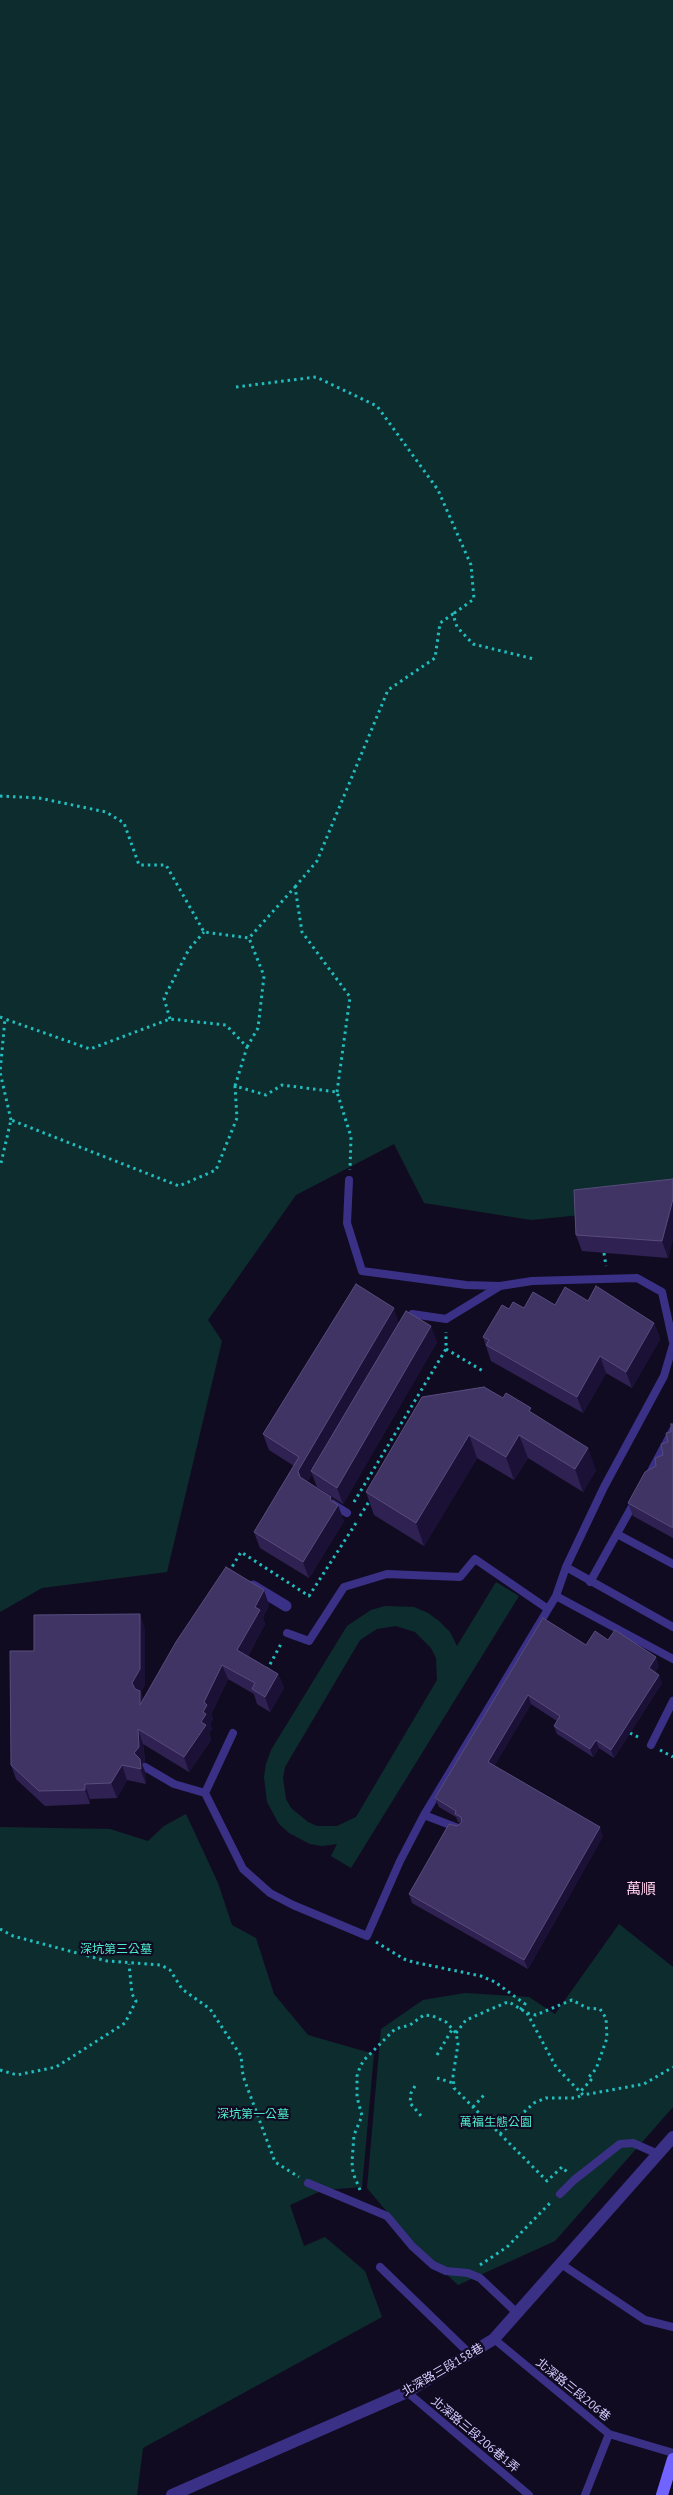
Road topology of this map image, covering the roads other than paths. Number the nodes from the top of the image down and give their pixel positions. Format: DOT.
graph roads {
  1 [pos="350,1180"];
  2 [pos="500,1286"];
  3 [pos="402,1330"];
  4 [pos="673,1344"];
  5 [pos="673,1430"];
  6 [pos="645,1482"];
  7 [pos="640,1491"];
  8 [pos="324,1499"];
  9 [pos="347,1513"];
  10 [pos="617,1534"];
  11 [pos="673,1564"];
  12 [pos="566,1567"];
  13 [pos="229,1572"];
  14 [pos="590,1582"];
  15 [pos="556,1596"];
  16 [pos="286,1606"];
  17 [pos="548,1609"];
  18 [pos="673,1627"];
  19 [pos="287,1633"];
  20 [pos="673,1659"];
  21 [pos="673,1701"];
  22 [pos="233,1732"];
  23 [pos="651,1745"];
  24 [pos="145,1767"];
  25 [pos="205,1793"];
  26 [pos="424,1815"];
  27 [pos="460,1829"];
  28 [pos="673,2138"];
  29 [pos="658,2154"];
  30 [pos="308,2183"];
  31 [pos="560,2194"];
  32 [pos="561,2264"];
  33 [pos="380,2267"];
  34 [pos="518,2312"];
  35 [pos="673,2327"];
  36 [pos="494,2340"];
  37 [pos="471,2355"];
  38 [pos="407,2392"];
  39 [pos="609,2434"];
  40 [pos="673,2452"];
  41 [pos="673,2459"];
  42 [pos="172,2495"];
  43 [pos="529,2495"];
  44 [pos="585,2495"];
  45 [pos="662,2495"];
  1 -- 2 [label="lane"];
  2 -- 3 [label="lane"];
  2 -- 4 [label="lane"];
  4 -- 12 [label="lane"];
  5 -- 6 [label="lane"];
  7 -- 10 [label="lane"];
  8 -- 9 [label="lane"];
  10 -- 11 [label="lane"];
  10 -- 14 [label="lane"];
  12 -- 14 [label="lane"];
  12 -- 15 [label="lane"];
  13 -- 16 [label="street"];
  14 -- 18 [label="lane"];
  15 -- 17 [label="lane"];
  15 -- 20 [label="lane"];
  17 -- 19 [label="lane"];
  17 -- 26 [label="lane"];
  21 -- 23 [label="lane"];
  22 -- 25 [label="lane"];
  24 -- 25 [label="lane"];
  25 -- 26 [label="lane"];
  26 -- 27 [label="lane"];
  28 -- 29 [label="street, 北深路三段158巷"];
  29 -- 31 [label="lane"];
  29 -- 32 [label="street, 北深路三段158巷"];
  30 -- 34 [label="lane"];
  32 -- 34 [label="street, 北深路三段158巷"];
  32 -- 35 [label="lane"];
  33 -- 37 [label="lane"];
  34 -- 36 [label="street, 北深路三段158巷"];
  36 -- 37 [label="street, 北深路三段158巷"];
  36 -- 39 [label="lane, 北深路三段206巷"];
  37 -- 38 [label="street, 北深路三段158巷"];
  38 -- 42 [label="street, 北深路三段158巷"];
  38 -- 43 [label="lane, 北深路三段206巷1弄"];
  39 -- 40 [label="lane, 北深路三段206巷"];
  39 -- 44 [label="lane"];
  41 -- 45 [label="main road"];
}
